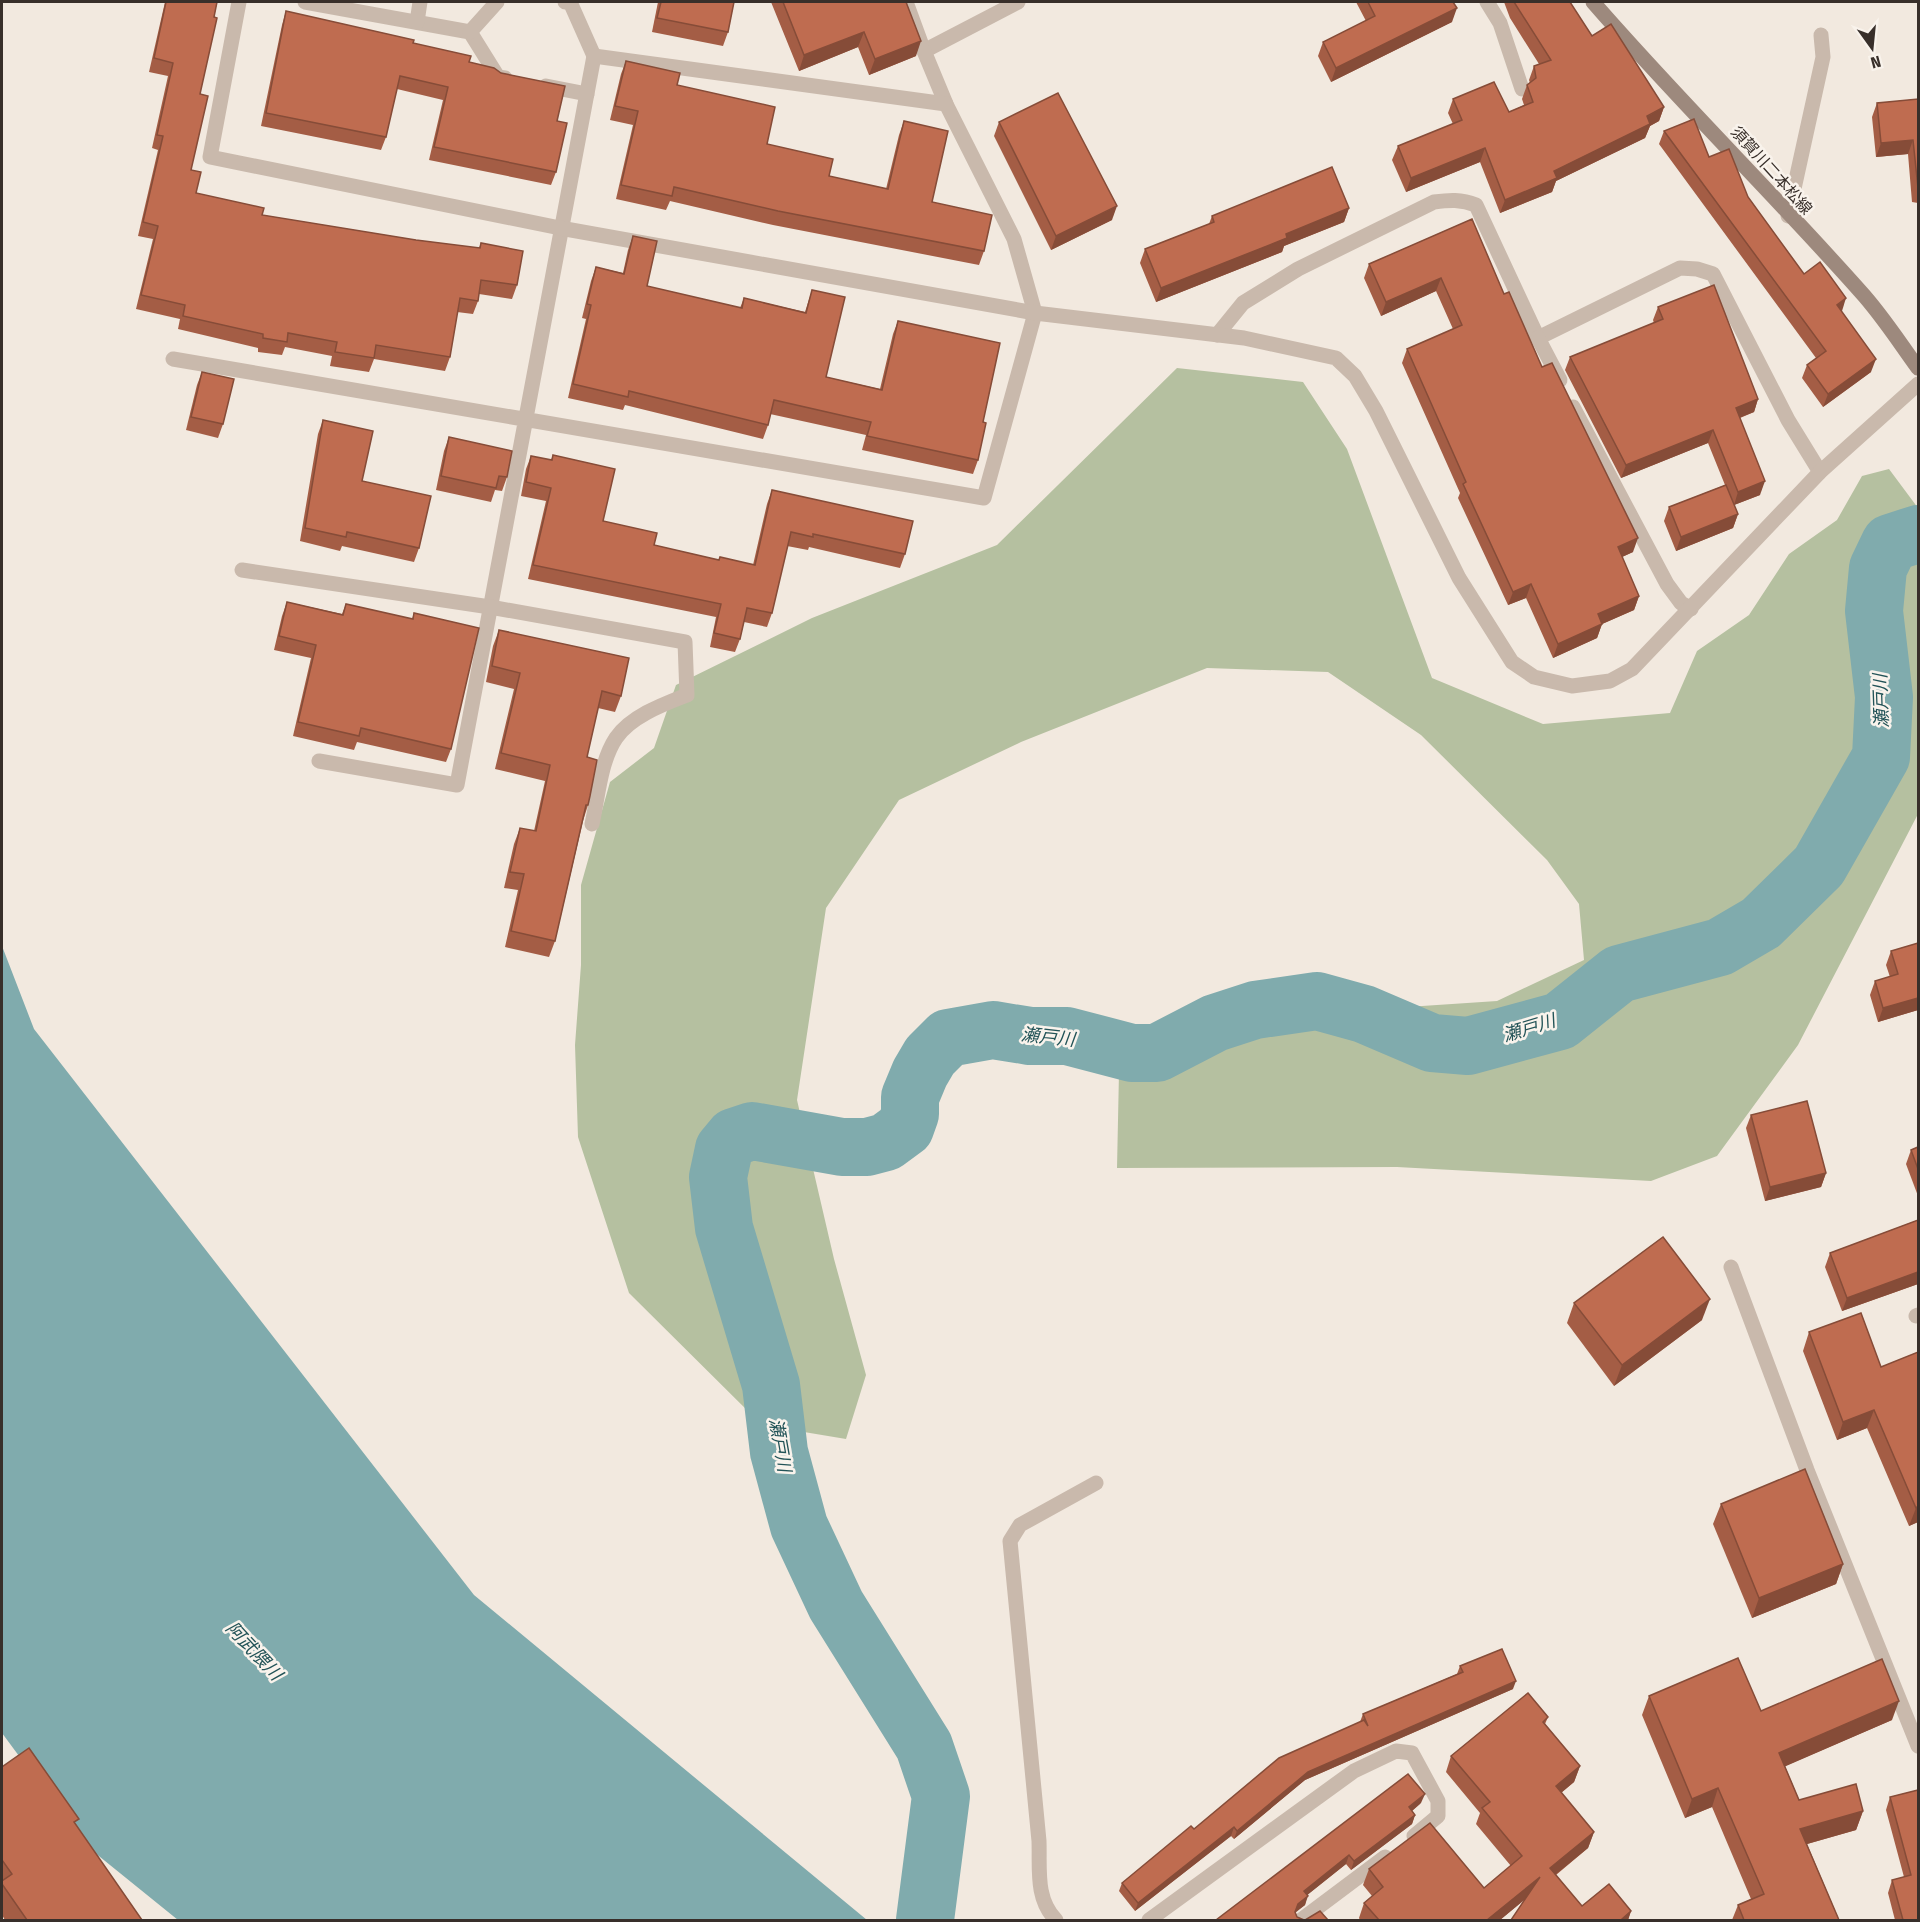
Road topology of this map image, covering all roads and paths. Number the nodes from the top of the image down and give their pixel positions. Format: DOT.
graph roads {
  1 [pos="239,2"];
  2 [pos="305,2"];
  3 [pos="420,2"];
  4 [pos="497,2"];
  5 [pos="565,2"];
  6 [pos="906,2"];
  7 [pos="1018,2"];
  8 [pos="1487,2"];
  9 [pos="1593,2"];
  10 [pos="417,22"];
  11 [pos="470,32"];
  12 [pos="1821,34"];
  13 [pos="924,51"];
  14 [pos="594,56"];
  15 [pos="1522,89"];
  16 [pos="587,94"];
  17 [pos="946,104"];
  18 [pos="1788,216"];
  19 [pos="560,228"];
  20 [pos="1035,313"];
  21 [pos="1217,335"];
  22 [pos="1538,338"];
  23 [pos="173,359"];
  24 [pos="1918,368"];
  25 [pos="1918,384"];
  26 [pos="524,421"];
  27 [pos="1820,472"];
  28 [pos="242,570"];
  29 [pos="490,607"];
  30 [pos="1691,609"];
  31 [pos="319,761"];
  32 [pos="592,825"];
  33 [pos="1731,1267"];
  34 [pos="1096,1483"];
  35 [pos="1918,1743"];
  36 [pos="1056,1920"];
  37 [pos="1149,1920"];
  38 [pos="1301,1920"];
  1 -- 19 [label="street"];
  2 -- 10 [label="street"];
  3 -- 10 [label="street"];
  4 -- 11 [label="street"];
  5 -- 14 [label="street"];
  6 -- 13 [label="street"];
  7 -- 13 [label="street"];
  8 -- 15 [label="street"];
  9 -- 18 [label="main road, 須賀川二本松線"];
  10 -- 11 [label="street"];
  11 -- 16 [label="street"];
  12 -- 18 [label="street"];
  13 -- 17 [label="street"];
  14 -- 16 [label="street"];
  14 -- 17 [label="street"];
  16 -- 19 [label="street"];
  17 -- 20 [label="street"];
  18 -- 24 [label="main road, 須賀川二本松線"];
  19 -- 20 [label="street"];
  19 -- 26 [label="street"];
  20 -- 21 [label="street"];
  20 -- 26 [label="street"];
  21 -- 22 [label="street"];
  21 -- 30 [label="street"];
  22 -- 27 [label="street"];
  22 -- 30 [label="street"];
  23 -- 26 [label="street"];
  25 -- 27 [label="street"];
  26 -- 29 [label="street"];
  27 -- 30 [label="street"];
  28 -- 29 [label="street"];
  29 -- 31 [label="street"];
  29 -- 32 [label="street"];
  33 -- 35 [label="street"];
  34 -- 36 [label="street"];
  37 -- 38 [label="street"];
}
